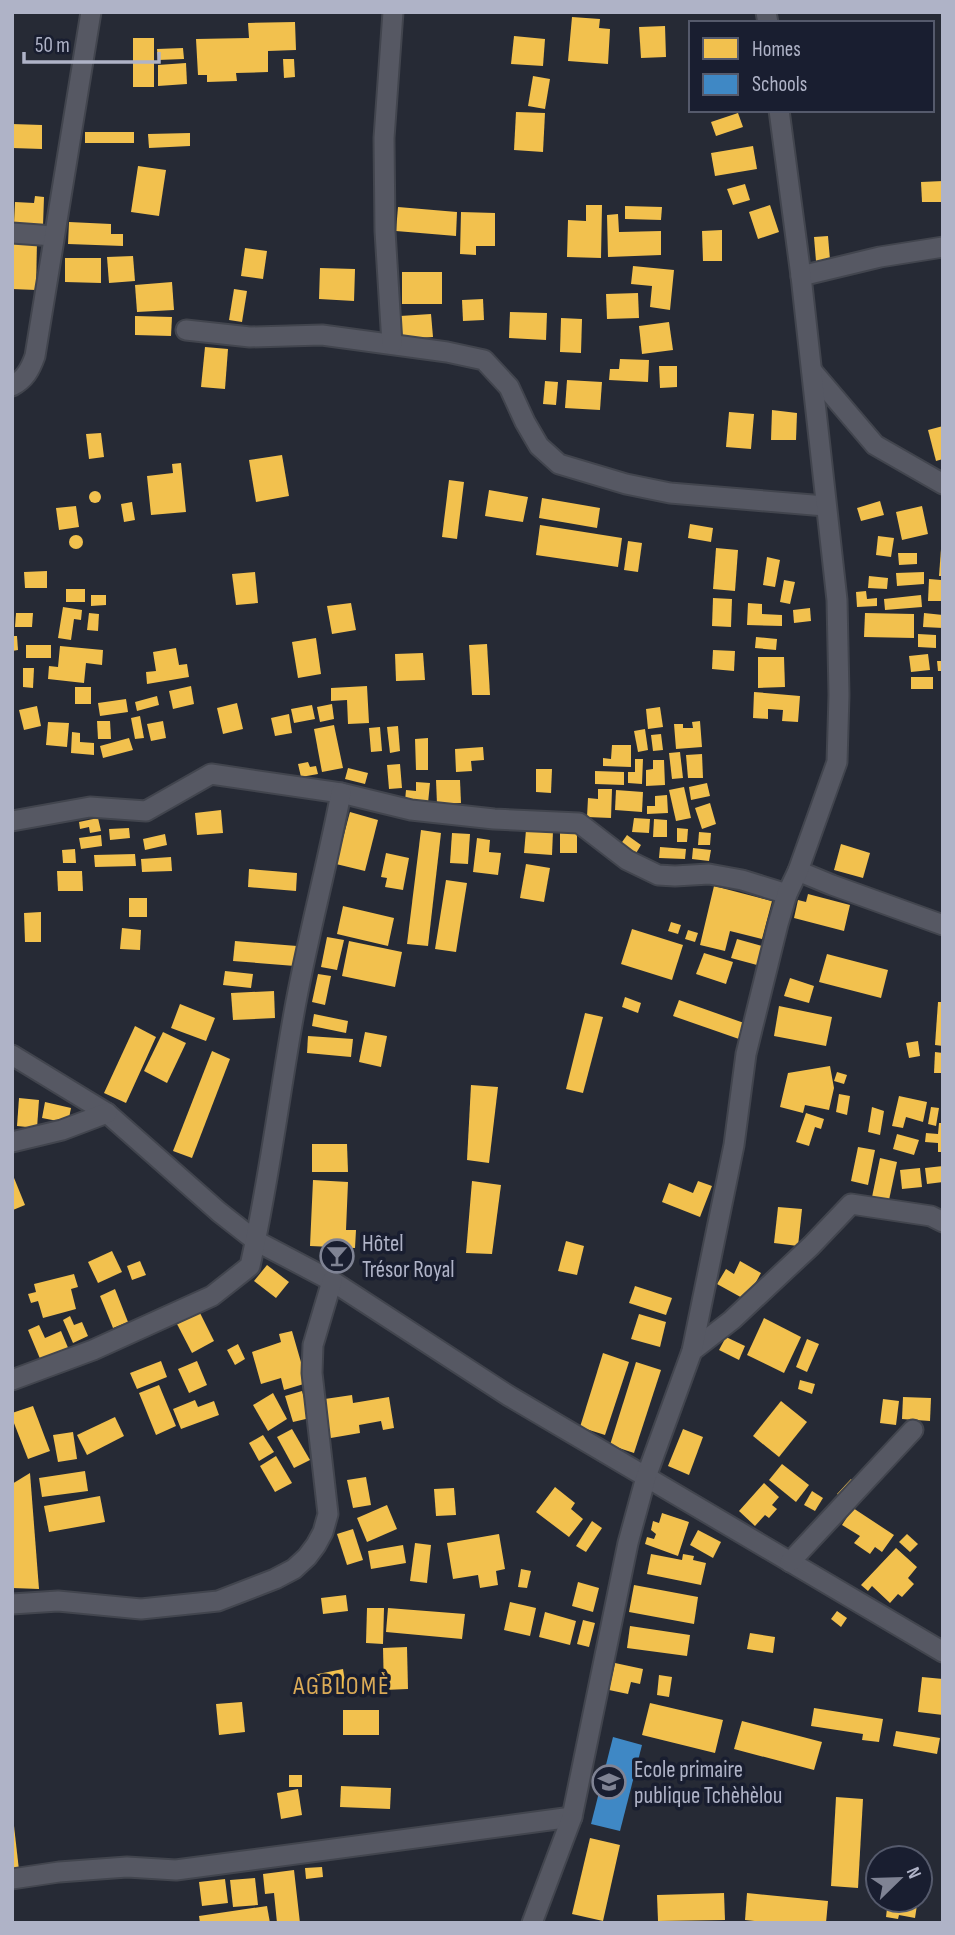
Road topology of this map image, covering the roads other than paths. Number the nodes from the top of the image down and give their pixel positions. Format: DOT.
graph roads {
  1 [pos="92,12"];
  2 [pos="393,12"];
  3 [pos="779,112"];
  4 [pos="12,233"];
  5 [pos="54,236"];
  6 [pos="943,247"];
  7 [pos="801,276"];
  8 [pos="186,330"];
  9 [pos="392,344"];
  10 [pos="812,371"];
  11 [pos="12,386"];
  12 [pos="943,484"];
  13 [pos="825,506"];
  14 [pos="341,793"];
  15 [pos="12,821"];
  16 [pos="798,871"];
  17 [pos="787,894"];
  18 [pos="943,925"];
  19 [pos="12,1055"];
  20 [pos="107,1113"];
  21 [pos="12,1142"];
  22 [pos="943,1223"];
  23 [pos="256,1241"];
  24 [pos="332,1281"];
  25 [pos="692,1351"];
  26 [pos="12,1380"];
  27 [pos="913,1430"];
  28 [pos="646,1477"];
  29 [pos="790,1562"];
  30 [pos="12,1604"];
  31 [pos="943,1652"];
  32 [pos="572,1817"];
  33 [pos="12,1879"];
  34 [pos="532,1923"];
  1 -- 5 [label="street"];
  2 -- 9 [label="street"];
  3 -- 7 [label="street"];
  4 -- 5 [label="street"];
  5 -- 11 [label="street"];
  6 -- 7 [label="street"];
  7 -- 10 [label="street"];
  8 -- 9 [label="street"];
  9 -- 13 [label="street"];
  10 -- 12 [label="street"];
  10 -- 13 [label="street"];
  13 -- 16 [label="street"];
  14 -- 15 [label="street"];
  14 -- 17 [label="street"];
  14 -- 23 [label="street"];
  16 -- 17 [label="street"];
  16 -- 18 [label="street"];
  17 -- 25 [label="street"];
  19 -- 20 [label="street"];
  20 -- 21 [label="street"];
  20 -- 23 [label="street"];
  22 -- 25 [label="street"];
  23 -- 24 [label="street"];
  23 -- 26 [label="street"];
  24 -- 28 [label="street"];
  24 -- 30 [label="street"];
  25 -- 28 [label="street"];
  27 -- 29 [label="street"];
  28 -- 29 [label="street"];
  28 -- 32 [label="street"];
  29 -- 31 [label="street"];
  32 -- 33 [label="street"];
  32 -- 34 [label="street"];
}
